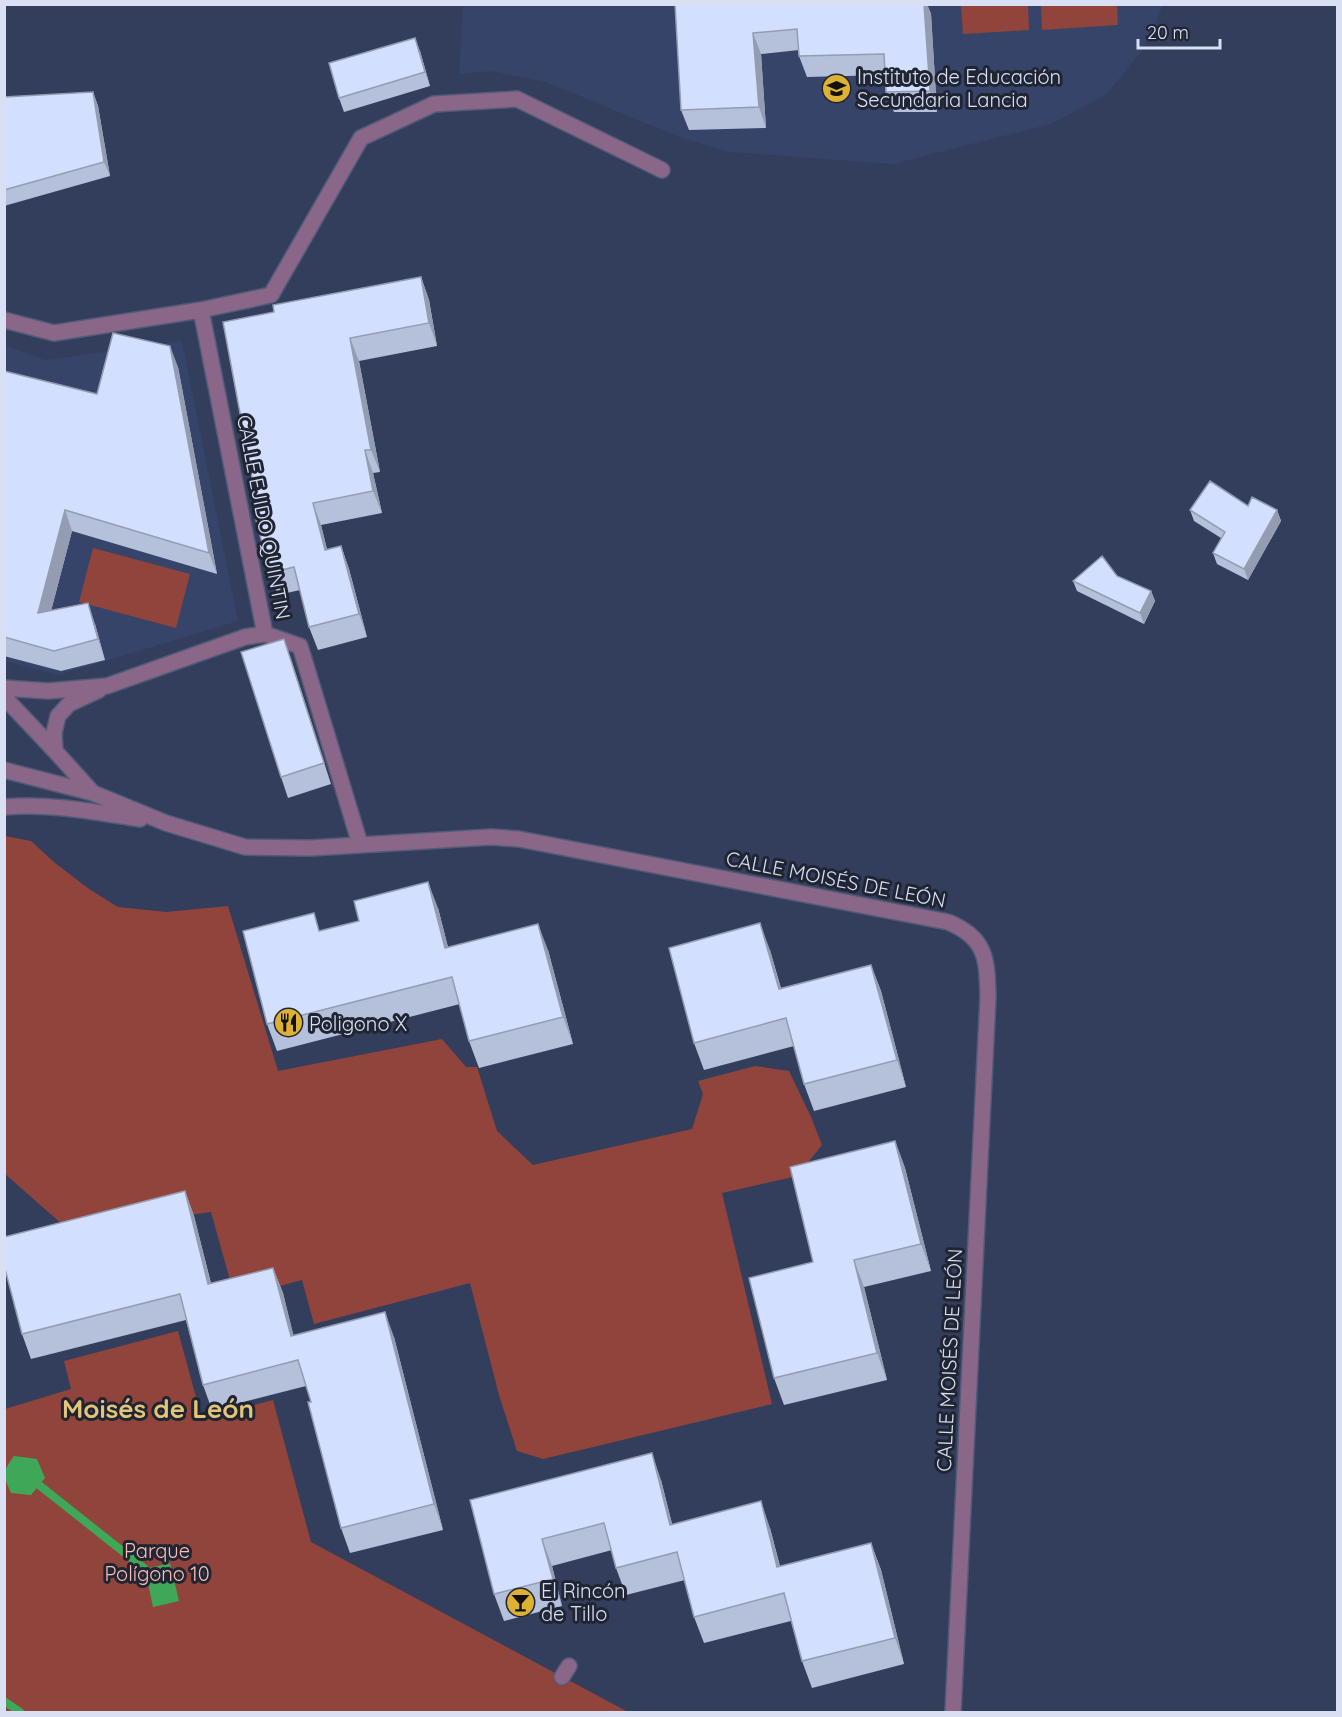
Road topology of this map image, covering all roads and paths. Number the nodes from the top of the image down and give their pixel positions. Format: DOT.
graph roads {
  1 [pos="662,170"];
  2 [pos="201,310"];
  3 [pos="4,320"];
  4 [pos="265,634"];
  5 [pos="108,686"];
  6 [pos="4,688"];
  7 [pos="4,697"];
  8 [pos="55,751"];
  9 [pos="4,770"];
  10 [pos="93,793"];
  11 [pos="4,807"];
  12 [pos="166,823"];
  13 [pos="360,844"];
  14 [pos="953,1713"];
  1 -- 2 [label="street"];
  2 -- 3 [label="street"];
  2 -- 4 [label="street, CALLE EJIDO QUINTIN"];
  4 -- 5 [label="street"];
  4 -- 13 [label="street, CALLE EJIDO QUINTIN"];
  5 -- 6 [label="street"];
  5 -- 8 [label="street"];
  7 -- 8 [label="street, CALLE MOISÉS DE LEÓN"];
  8 -- 10 [label="street, CALLE MOISÉS DE LEÓN"];
  9 -- 10 [label="street, CALLE MOISÉS DE LEÓN"];
  10 -- 12 [label="street, CALLE MOISÉS DE LEÓN"];
  11 -- 12 [label="street, CALLE MOISÉS DE LEÓN"];
  12 -- 13 [label="street, CALLE MOISÉS DE LEÓN"];
  13 -- 14 [label="street, CALLE MOISÉS DE LEÓN"];
}
